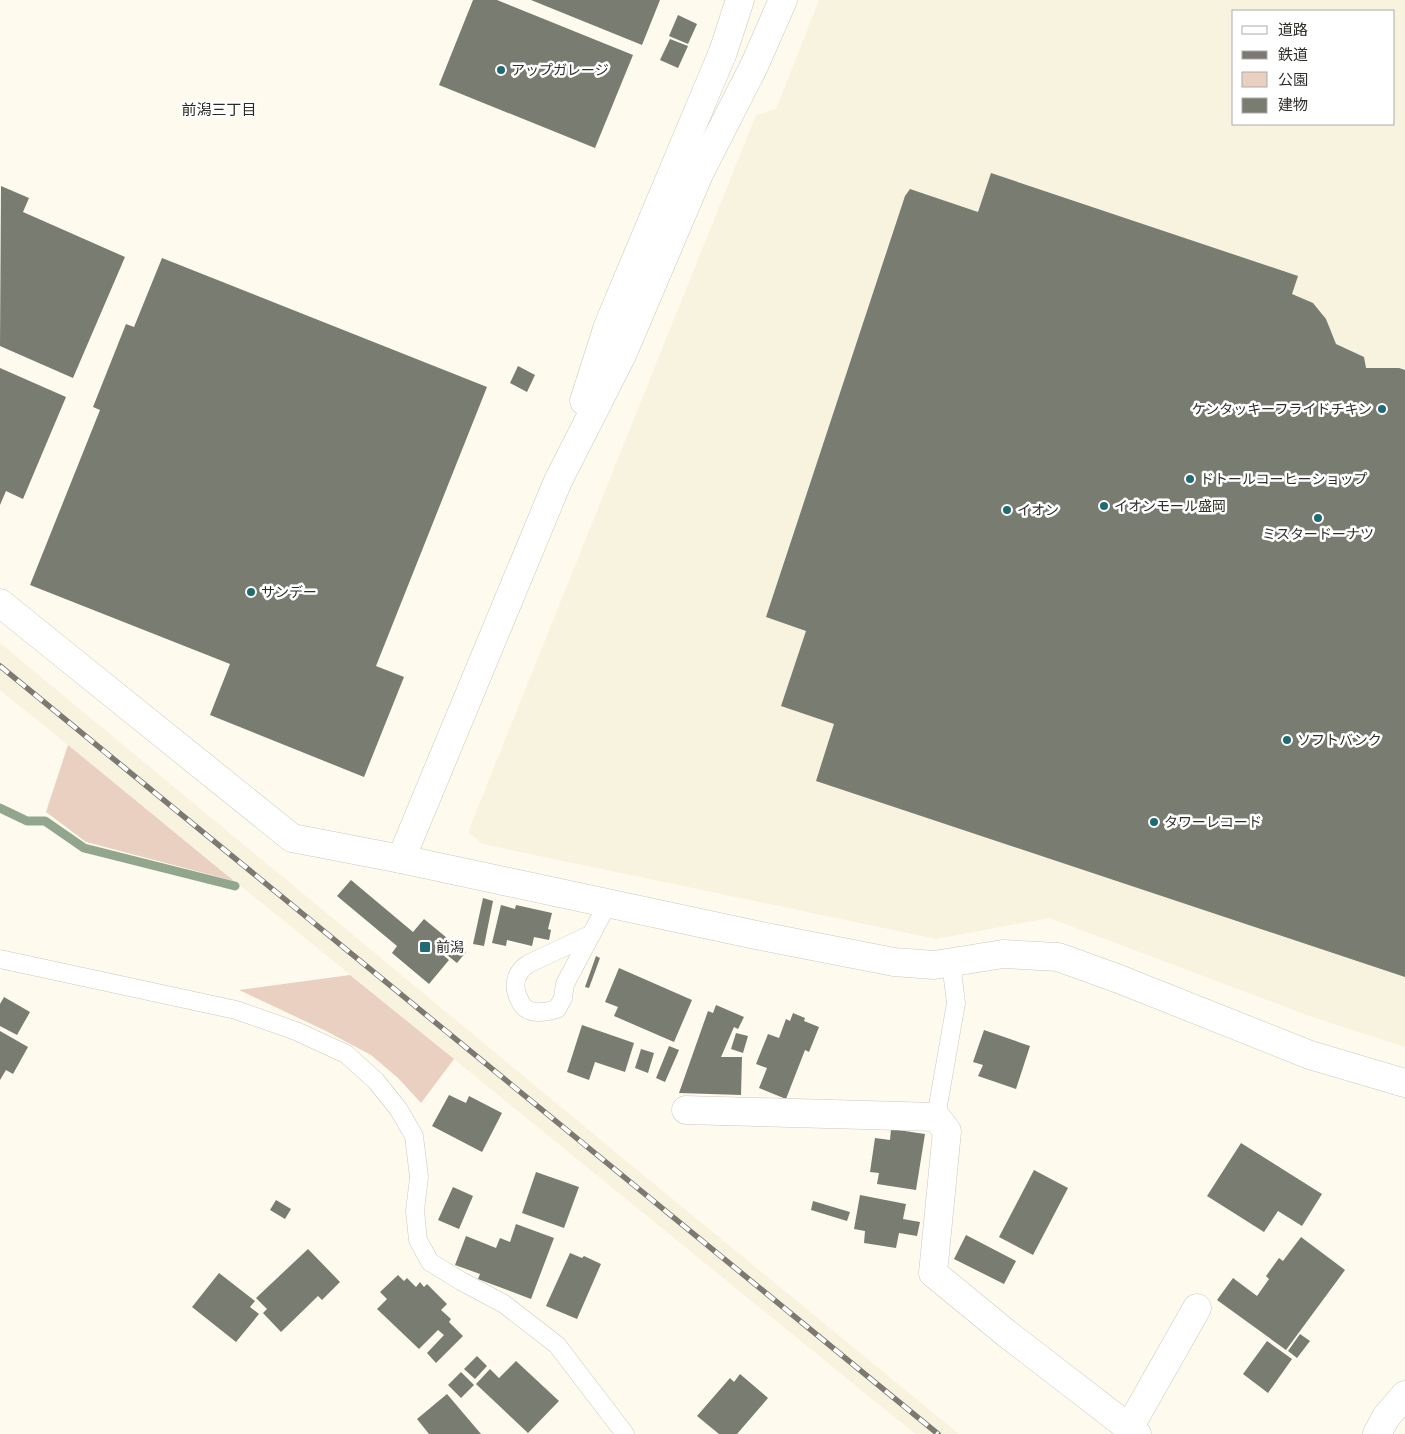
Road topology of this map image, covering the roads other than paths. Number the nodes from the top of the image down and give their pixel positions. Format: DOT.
graph roads {
  1 [pos="740,0"];
  2 [pos="783,0"];
  3 [pos="558,481"];
  4 [pos="0,603"];
  5 [pos="400,860"];
  6 [pos="608,903"];
  7 [pos="592,934"];
  8 [pos="0,959"];
  9 [pos="951,963"];
  10 [pos="1405,1083"];
  11 [pos="686,1110"];
  12 [pos="936,1116"];
  13 [pos="1197,1308"];
  14 [pos="1405,1395"];
  15 [pos="1133,1431"];
  16 [pos="625,1434"];
  17 [pos="1377,1434"];
  1 -- 3 [label="street"];
  2 -- 3 [label="street"];
  3 -- 5 [label="street"];
  4 -- 5 [label="street"];
  5 -- 6 [label="street"];
  6 -- 7 [label="lane"];
  6 -- 9 [label="street"];
  7 -- 7 [label="lane"];
  8 -- 16 [label="lane"];
  9 -- 10 [label="street"];
  9 -- 12 [label="lane"];
  11 -- 12 [label="street"];
  12 -- 15 [label="street"];
  13 -- 15 [label="street"];
  14 -- 17 [label="street"];
}
